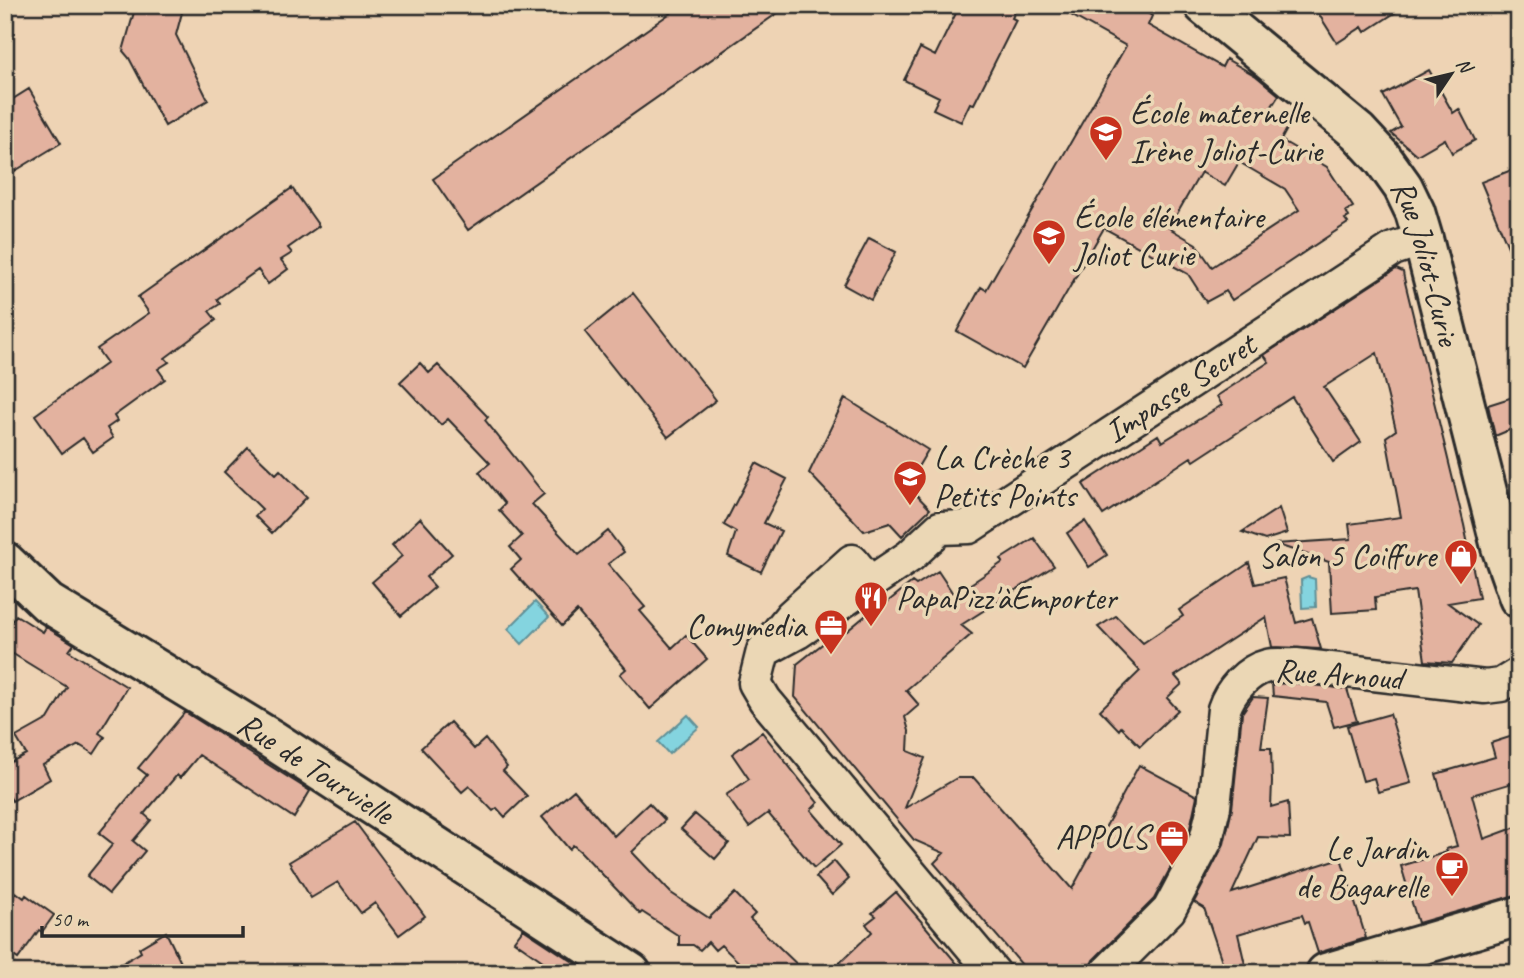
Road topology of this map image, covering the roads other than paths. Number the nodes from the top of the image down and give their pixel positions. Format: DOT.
graph roads {
  1 [pos="1204,5"];
  2 [pos="1423,239"];
  3 [pos="5,562"];
  4 [pos="1519,598"];
  5 [pos="1519,674"];
  6 [pos="1517,924"];
  7 [pos="631,973"];
  8 [pos="994,973"];
  9 [pos="1106,973"];
  10 [pos="1326,973"];
  1 -- 2 [label="main road, Rue Joliot-Curie"];
  2 -- 4 [label="main road, Rue Joliot-Curie"];
  2 -- 8 [label="street, Impasse Secret"];
  3 -- 7 [label="main road, Rue de Tourvielle"];
  5 -- 9 [label="street, Rue Arnoud"];
  6 -- 10 [label="main road"];
}
